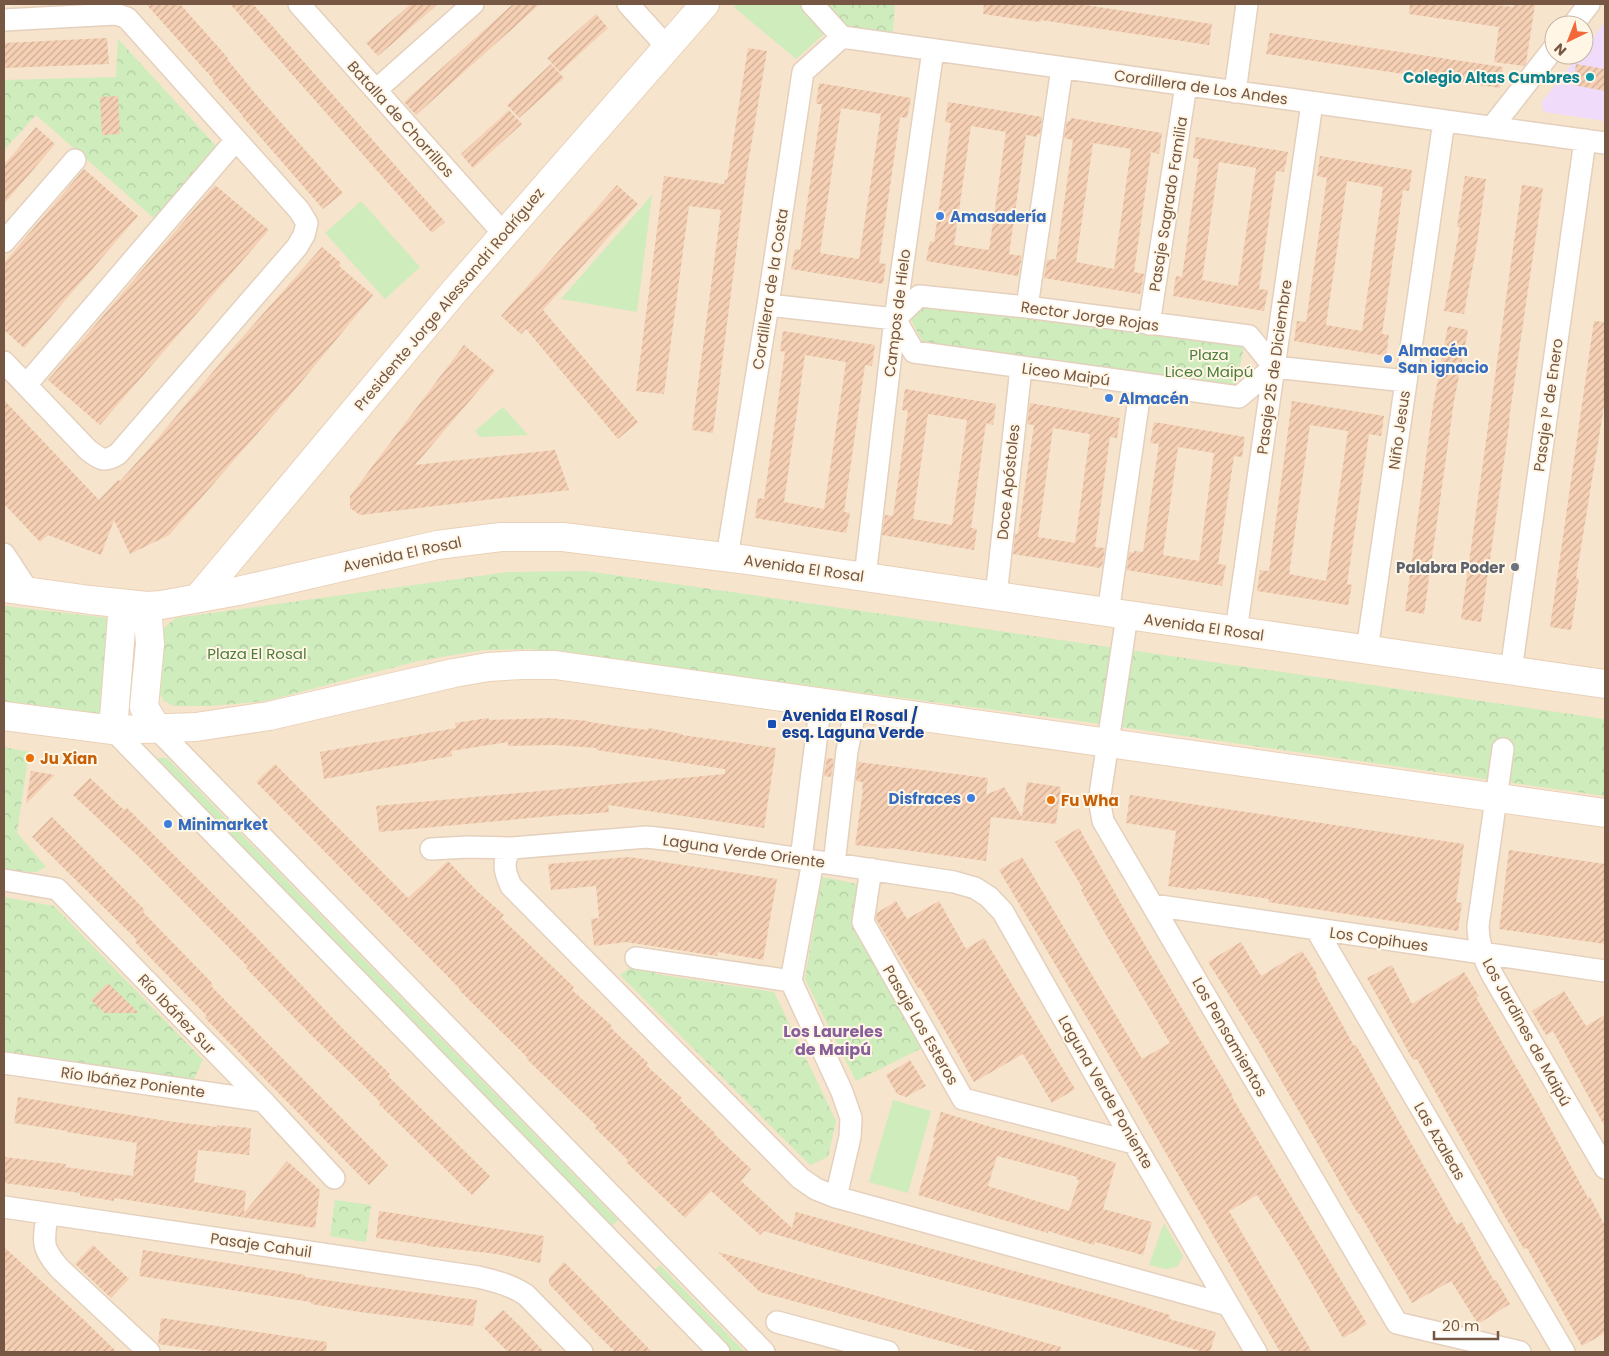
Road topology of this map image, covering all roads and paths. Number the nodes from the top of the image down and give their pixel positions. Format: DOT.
graph roads {
  1 [pos="299,4"];
  2 [pos="473,4"];
  3 [pos="628,4"];
  4 [pos="705,4"];
  5 [pos="812,4"];
  6 [pos="1247,4"];
  7 [pos="1589,4"];
  8 [pos="1580,15"];
  9 [pos="4,20"];
  10 [pos="842,37"];
  11 [pos="667,47"];
  12 [pos="933,50"];
  13 [pos="1544,61"];
  14 [pos="1062,68"];
  15 [pos="1186,85"];
  16 [pos="376,90"];
  17 [pos="1234,92"];
  18 [pos="1312,102"];
  19 [pos="1444,121"];
  20 [pos="1492,127"];
  21 [pos="236,140"];
  22 [pos="1595,142"];
  23 [pos="74,160"];
  24 [pos="504,234"];
  25 [pos="4,242"];
  26 [pos="768,304"];
  27 [pos="1027,307"];
  28 [pos="895,319"];
  29 [pos="1150,324"];
  30 [pos="4,362"];
  31 [pos="1274,367"];
  32 [pos="1021,368"];
  33 [pos="1406,381"];
  34 [pos="1141,384"];
  35 [pos="26,385"];
  36 [pos="4,554"];
  37 [pos="727,557"];
  38 [pos="865,577"];
  39 [pos="16,590"];
  40 [pos="996,596"];
  41 [pos="198,598"];
  42 [pos="135,605"];
  43 [pos="1118,615"];
  44 [pos="1236,631"];
  45 [pos="1367,650"];
  46 [pos="1511,671"];
  47 [pos="1605,684"];
  48 [pos="821,702"];
  49 [pos="856,707"];
  50 [pos="4,716"];
  51 [pos="156,729"];
  52 [pos="113,730"];
  53 [pos="1107,742"];
  54 [pos="1503,749"];
  55 [pos="1495,798"];
  56 [pos="1605,813"];
  57 [pos="512,848"];
  58 [pos="431,850"];
  59 [pos="816,861"];
  60 [pos="871,869"];
  61 [pos="4,880"];
  62 [pos="975,888"];
  63 [pos="1153,905"];
  64 [pos="1316,929"];
  65 [pos="1483,954"];
  66 [pos="636,958"];
  67 [pos="1605,971"];
  68 [pos="791,981"];
  69 [pos="4,1063"];
  70 [pos="262,1102"];
  71 [pos="1134,1143"];
  72 [pos="1605,1168"];
  73 [pos="334,1178"];
  74 [pos="836,1197"];
  75 [pos="4,1207"];
  76 [pos="47,1214"];
  77 [pos="648,1233"];
  78 [pos="625,1255"];
  79 [pos="1228,1305"];
  80 [pos="777,1322"];
  81 [pos="148,1352"];
  82 [pos="582,1352"];
  83 [pos="719,1352"];
  84 [pos="764,1352"];
  85 [pos="888,1352"];
  86 [pos="1256,1352"];
  87 [pos="1520,1352"];
  88 [pos="1564,1352"];
  1 -- 16 [label="street, Batalla de Chorrillos"];
  2 -- 16 [label="street"];
  3 -- 11 [label="street"];
  4 -- 11 [label="street, Presidente Jorge Alessandri Rodríguez"];
  5 -- 10 [label="street"];
  6 -- 17 [label="street"];
  7 -- 8 [label="street"];
  9 -- 21 [label="street"];
  10 -- 12 [label="street, Cordillera de Los Andes"];
  10 -- 26 [label="street, Cordillera de la Costa"];
  11 -- 24 [label="street, Presidente Jorge Alessandri Rodríguez"];
  12 -- 14 [label="street, Cordillera de Los Andes"];
  12 -- 28 [label="street, Campos de Hielo"];
  13 -- 20 [label="street"];
  14 -- 15 [label="street, Cordillera de Los Andes"];
  14 -- 27 [label="street"];
  15 -- 17 [label="street, Cordillera de Los Andes"];
  15 -- 29 [label="street, Pasaje Sagrado Familia"];
  16 -- 24 [label="street, Batalla de Chorrillos"];
  17 -- 18 [label="street, Cordillera de Los Andes"];
  18 -- 19 [label="street, Cordillera de Los Andes"];
  18 -- 31 [label="street, Pasaje 25 de Diciembre"];
  19 -- 20 [label="street, Cordillera de Los Andes"];
  19 -- 33 [label="street, Niño Jesus"];
  20 -- 22 [label="street, Cordillera de Los Andes"];
  21 -- 35 [label="street"];
  21 -- 35 [label="street"];
  22 -- 46 [label="street, Pasaje 1º de Enero"];
  23 -- 25 [label="street"];
  24 -- 41 [label="street, Presidente Jorge Alessandri Rodríguez"];
  26 -- 28 [label="street"];
  26 -- 37 [label="street, Cordillera de la Costa"];
  27 -- 28 [label="street, Rector Jorge Rojas"];
  27 -- 29 [label="street, Rector Jorge Rojas"];
  28 -- 32 [label="street, Liceo Maipú"];
  28 -- 38 [label="street, Campos de Hielo"];
  29 -- 31 [label="street, Rector Jorge Rojas"];
  30 -- 35 [label="street"];
  31 -- 33 [label="street"];
  31 -- 34 [label="street, Liceo Maipú"];
  31 -- 44 [label="street, Pasaje 25 de Diciembre"];
  32 -- 34 [label="street, Liceo Maipú"];
  32 -- 40 [label="street, Doce Apóstoles"];
  33 -- 45 [label="street, Niño Jesus"];
  34 -- 43 [label="street"];
  36 -- 39 [label="street"];
  37 -- 38 [label="street, Avenida El Rosal"];
  37 -- 41 [label="street, Avenida El Rosal"];
  38 -- 40 [label="street, Avenida El Rosal"];
  39 -- 42 [label="street, Avenida El Rosal"];
  40 -- 43 [label="street, Avenida El Rosal"];
  41 -- 42 [label="street, Avenida El Rosal"];
  42 -- 51 [label="street"];
  42 -- 52 [label="street"];
  43 -- 44 [label="street, Avenida El Rosal"];
  43 -- 53 [label="street, Los Pensamientos"];
  44 -- 45 [label="street, Avenida El Rosal"];
  45 -- 46 [label="street, Avenida El Rosal"];
  46 -- 47 [label="street, Avenida El Rosal"];
  48 -- 49 [label="street"];
  48 -- 51 [label="street"];
  48 -- 59 [label="street"];
  49 -- 53 [label="street"];
  49 -- 59 [label="street"];
  50 -- 52 [label="street"];
  51 -- 52 [label="street"];
  51 -- 77 [label="street"];
  52 -- 78 [label="street"];
  53 -- 55 [label="street"];
  53 -- 63 [label="street, Los Pensamientos"];
  54 -- 55 [label="street, Los Jardines de Maipú"];
  55 -- 56 [label="street"];
  55 -- 65 [label="street, Los Jardines de Maipú"];
  57 -- 58 [label="street, Laguna Verde Oriente"];
  57 -- 59 [label="street, Laguna Verde Oriente"];
  57 -- 74 [label="street"];
  59 -- 60 [label="street, Laguna Verde Oriente"];
  59 -- 68 [label="street"];
  60 -- 62 [label="street, Laguna Verde Oriente"];
  60 -- 71 [label="street, Pasaje Los Esteros"];
  61 -- 70 [label="street, Río Ibáñez Sur"];
  62 -- 71 [label="street, Laguna Verde Poniente"];
  63 -- 64 [label="street, Los Copihues"];
  63 -- 87 [label="street, Los Pensamientos"];
  64 -- 65 [label="street, Los Copihues"];
  64 -- 88 [label="street, Las Azaleas"];
  65 -- 67 [label="street, Los Copihues"];
  65 -- 72 [label="street, Los Jardines de Maipú"];
  66 -- 68 [label="street"];
  68 -- 74 [label="street"];
  69 -- 70 [label="street, Río Ibáñez Poniente"];
  70 -- 73 [label="street, Río Ibáñez Sur"];
  71 -- 79 [label="street, Laguna Verde Poniente"];
  74 -- 79 [label="street"];
  75 -- 76 [label="street, Pasaje Cahuil"];
  76 -- 81 [label="street"];
  76 -- 82 [label="street, Pasaje Cahuil"];
  77 -- 78 [label="street"];
  77 -- 84 [label="street"];
  78 -- 83 [label="street"];
  79 -- 86 [label="street, Laguna Verde Poniente"];
  80 -- 85 [label="street"];
}
